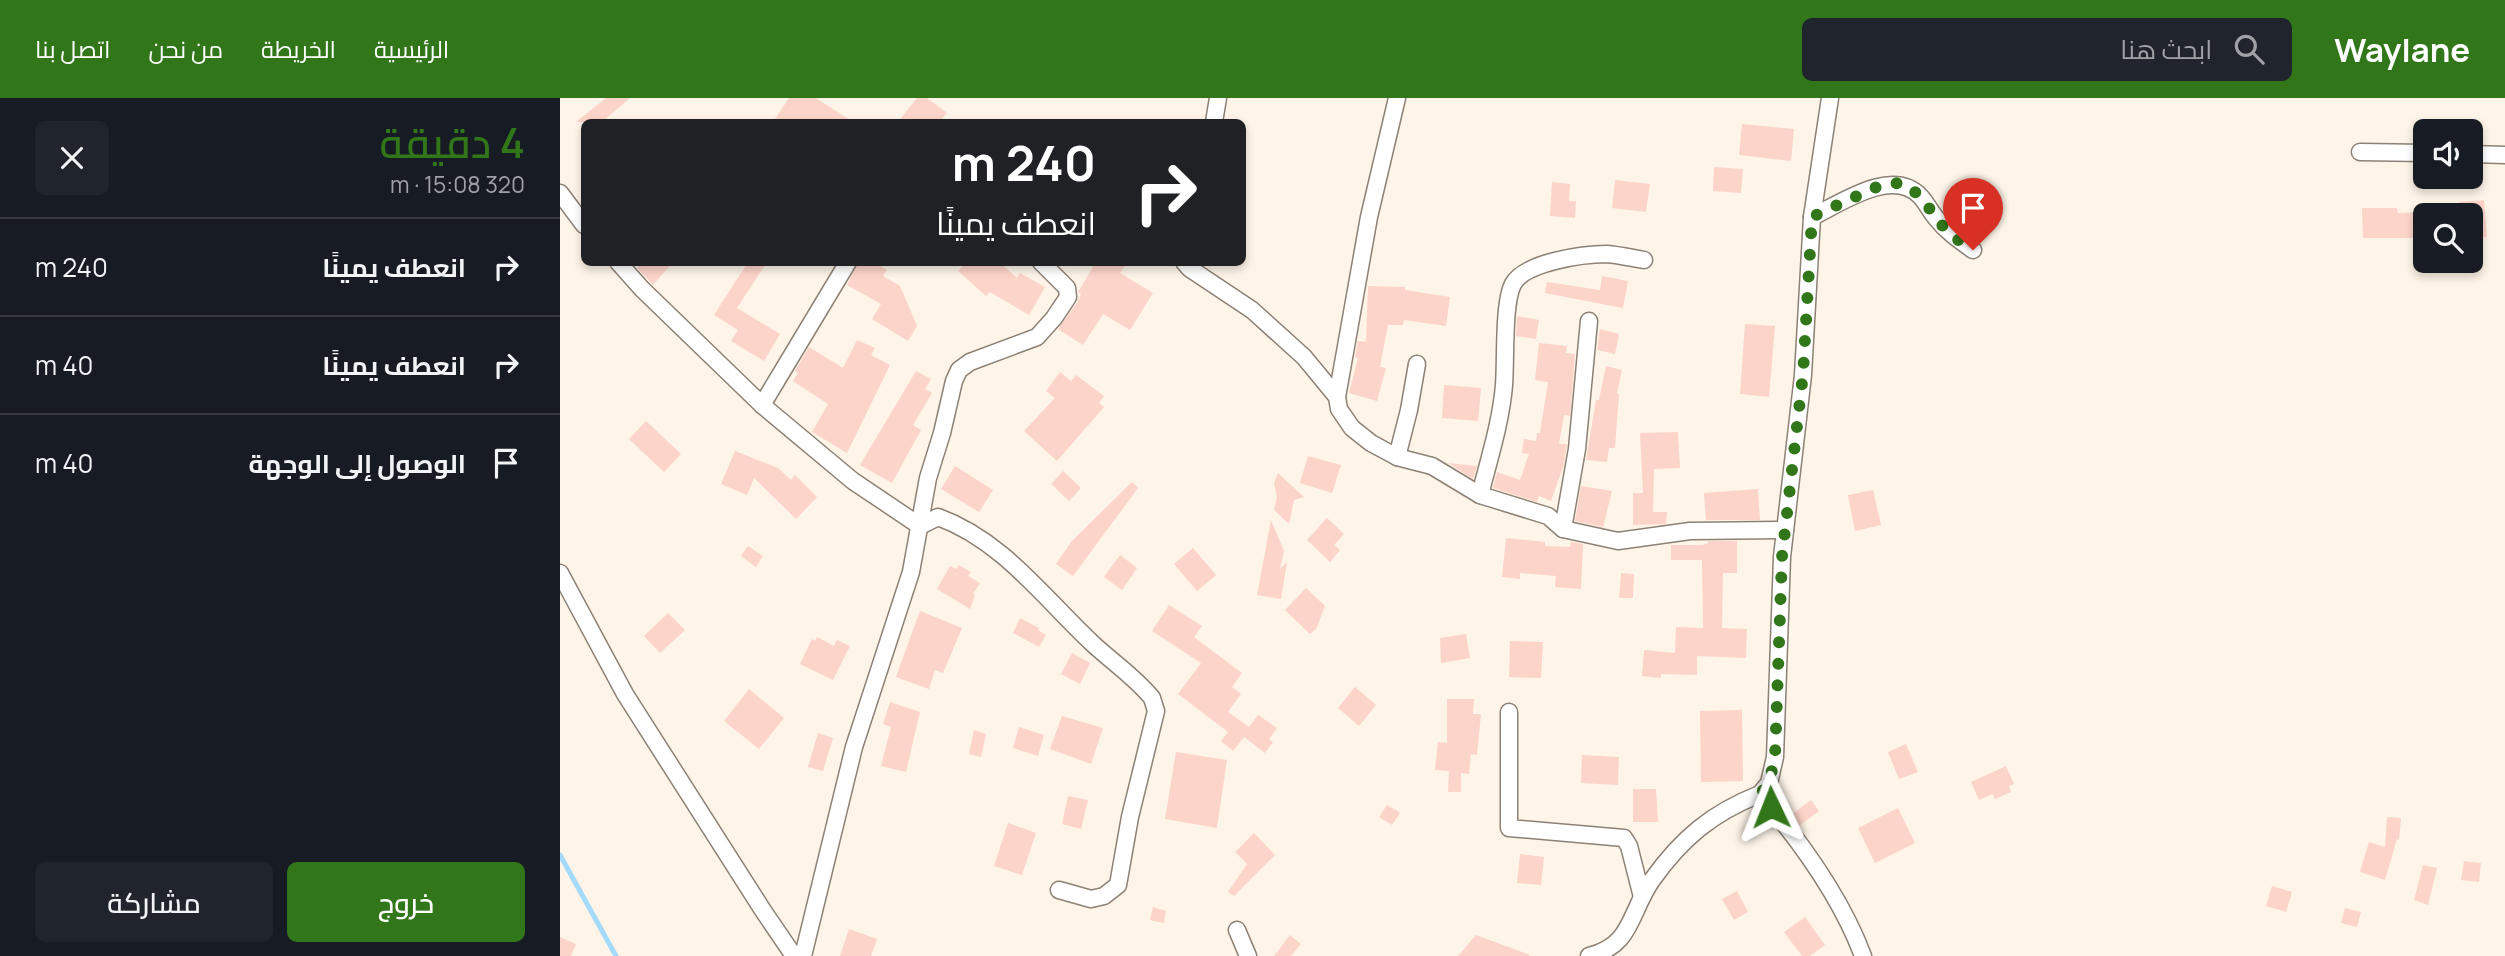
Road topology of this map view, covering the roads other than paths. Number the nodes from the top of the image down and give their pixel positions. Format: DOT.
graph roads {
  1 [pos="1218,98"];
  2 [pos="1397,98"];
  3 [pos="1830,98"];
  4 [pos="1214,119"];
  5 [pos="2360,152"];
  6 [pos="2413,153"];
  7 [pos="2483,154"];
  8 [pos="2505,155"];
  9 [pos="560,193"];
  10 [pos="1812,217"];
  11 [pos="581,221"];
  12 [pos="1973,250"];
  13 [pos="1644,260"];
  14 [pos="622,266"];
  15 [pos="846,266"];
  16 [pos="1045,266"];
  17 [pos="1187,266"];
  18 [pos="1588,321"];
  19 [pos="1416,364"];
  20 [pos="1337,397"];
  21 [pos="762,405"];
  22 [pos="1397,457"];
  23 [pos="1479,495"];
  24 [pos="920,526"];
  25 [pos="1563,530"];
  26 [pos="1786,530"];
  27 [pos="560,573"];
  28 [pos="1509,712"];
  29 [pos="1760,794"];
  30 [pos="1059,890"];
  31 [pos="1642,897"];
  32 [pos="1237,930"];
  33 [pos="794,956"];
  34 [pos="803,956"];
  35 [pos="1248,956"];
  36 [pos="1589,956"];
  37 [pos="1863,956"];
  1 -- 4 [label="street"];
  2 -- 20 [label="street"];
  3 -- 10 [label="street"];
  5 -- 6 [label="street"];
  7 -- 8 [label="street"];
  9 -- 11 [label="street"];
  10 -- 12 [label="street"];
  10 -- 26 [label="street"];
  13 -- 23 [label="street"];
  14 -- 21 [label="street"];
  15 -- 21 [label="street"];
  16 -- 24 [label="street"];
  17 -- 20 [label="street"];
  18 -- 25 [label="street"];
  19 -- 22 [label="street"];
  20 -- 22 [label="street"];
  21 -- 24 [label="street"];
  22 -- 23 [label="street"];
  23 -- 25 [label="street"];
  24 -- 30 [label="street"];
  24 -- 34 [label="street"];
  25 -- 26 [label="street"];
  26 -- 29 [label="street"];
  27 -- 33 [label="street"];
  28 -- 31 [label="street"];
  29 -- 31 [label="street"];
  29 -- 37 [label="street"];
  31 -- 36 [label="street"];
  32 -- 35 [label="street"];
}
